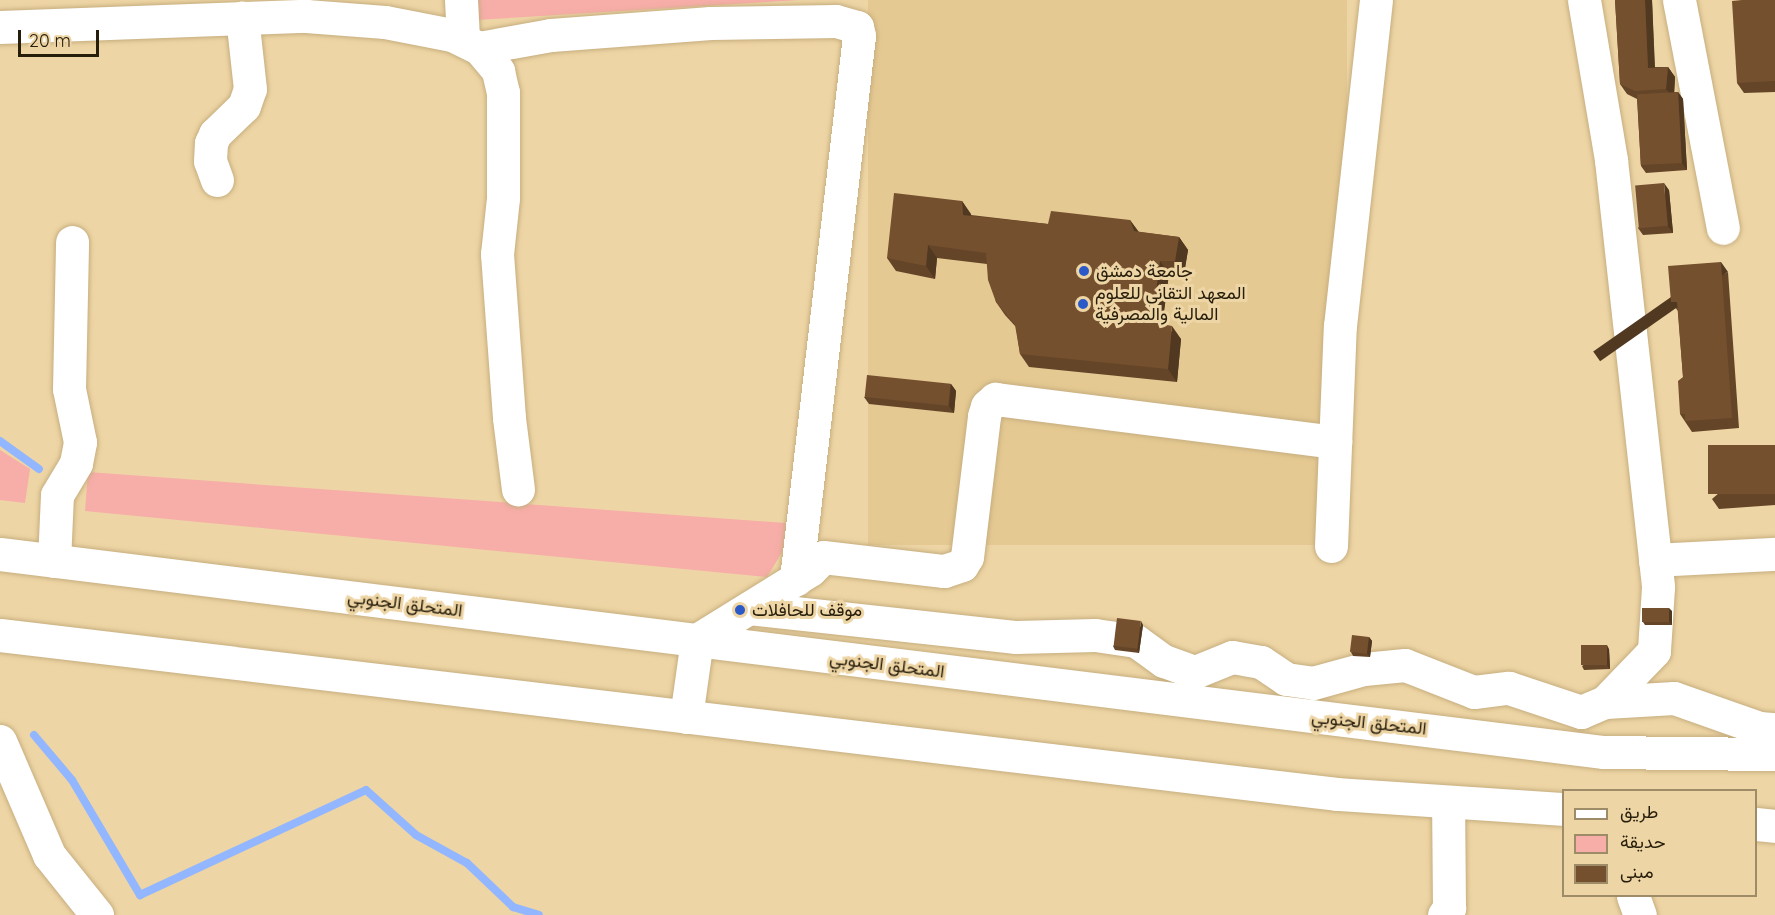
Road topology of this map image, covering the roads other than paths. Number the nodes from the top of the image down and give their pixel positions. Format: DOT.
graph roads {
  1 [pos="461,0"];
  2 [pos="1376,0"];
  3 [pos="1584,0"];
  4 [pos="1679,0"];
  5 [pos="114,11"];
  6 [pos="242,17"];
  7 [pos="0,27"];
  8 [pos="471,43"];
  9 [pos="217,180"];
  10 [pos="1723,228"];
  11 [pos="72,242"];
  12 [pos="1335,442"];
  13 [pos="518,489"];
  14 [pos="1331,546"];
  15 [pos="0,554"];
  16 [pos="1775,554"];
  17 [pos="54,561"];
  18 [pos="1655,561"];
  19 [pos="796,579"];
  20 [pos="749,608"];
  21 [pos="0,636"];
  22 [pos="697,640"];
  23 [pos="1605,702"];
  24 [pos="686,717"];
  25 [pos="1775,729"];
  26 [pos="0,741"];
  27 [pos="1775,754"];
  28 [pos="1448,802"];
  29 [pos="1562,809"];
  30 [pos="1757,824"];
  31 [pos="1775,826"];
  32 [pos="1633,897"];
  33 [pos="97,915"];
  34 [pos="1444,915"];
  35 [pos="1640,915"];
  1 -- 8 [label="main road"];
  2 -- 12 [label="main road"];
  3 -- 18 [label="main road"];
  4 -- 10 [label="main road"];
  5 -- 6 [label="main road"];
  5 -- 7 [label="main road"];
  6 -- 8 [label="main road"];
  6 -- 9 [label="main road"];
  8 -- 13 [label="main road"];
  8 -- 19 [label="main road"];
  11 -- 17 [label="main road"];
  12 -- 14 [label="main road"];
  12 -- 19 [label="main road"];
  15 -- 17 [label="main road, المتحلق الجنوبي"];
  16 -- 18 [label="main road"];
  17 -- 22 [label="main road, المتحلق الجنوبي"];
  18 -- 23 [label="main road"];
  19 -- 20 [label="main road"];
  20 -- 22 [label="main road"];
  20 -- 23 [label="main road"];
  21 -- 24 [label="main road"];
  22 -- 24 [label="main road"];
  22 -- 27 [label="main road, المتحلق الجنوبي"];
  23 -- 25 [label="main road"];
  24 -- 28 [label="main road"];
  26 -- 33 [label="main road"];
  28 -- 29 [label="main road"];
  28 -- 34 [label="main road"];
  30 -- 31 [label="main road"];
  32 -- 35 [label="main road"];
}
